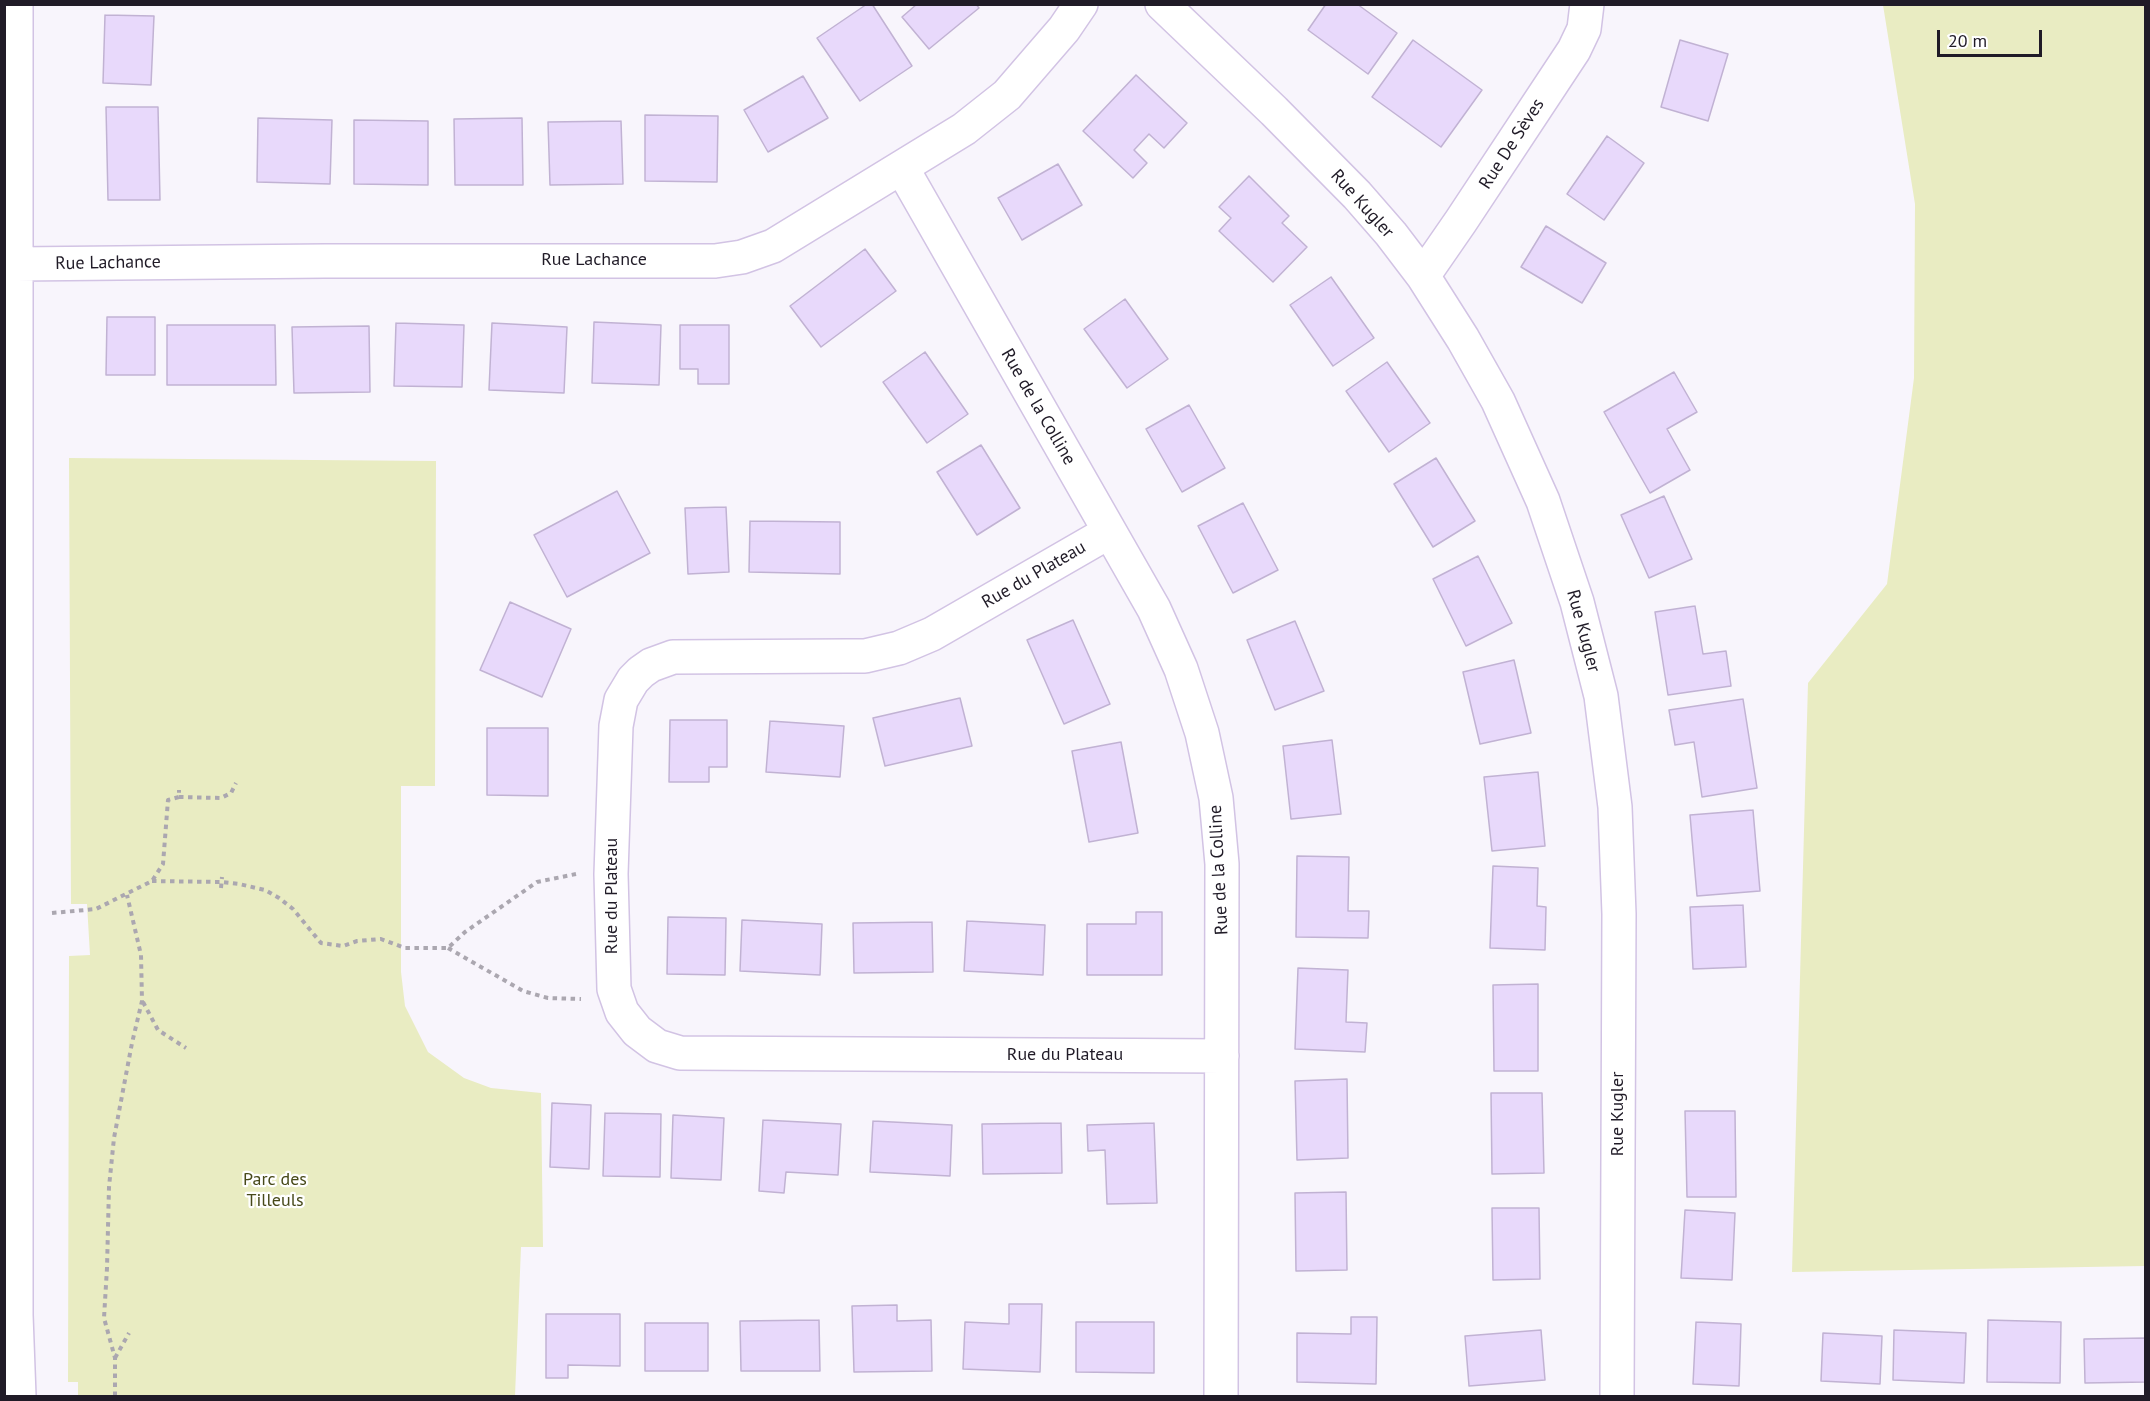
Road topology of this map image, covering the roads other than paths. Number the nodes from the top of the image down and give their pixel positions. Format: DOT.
graph roads {
  1 [pos="16,4"];
  2 [pos="1081,4"];
  3 [pos="1162,4"];
  4 [pos="1587,4"];
  5 [pos="902,168"];
  6 [pos="16,264"];
  7 [pos="1423,276"];
  8 [pos="1109,532"];
  9 [pos="1222,1056"];
  10 [pos="19,1396"];
  11 [pos="1221,1396"];
  12 [pos="1617,1396"];
  1 -- 6 [label="street"];
  2 -- 5 [label="street, Rue Lachance"];
  3 -- 7 [label="street, Rue Kugler"];
  4 -- 7 [label="street, Rue De Sèves"];
  5 -- 6 [label="street, Rue Lachance"];
  5 -- 8 [label="street, Rue de la Colline"];
  6 -- 10 [label="street"];
  7 -- 12 [label="street, Rue Kugler"];
  8 -- 9 [label="street, Rue de la Colline"];
  8 -- 9 [label="street, Rue du Plateau"];
  9 -- 11 [label="street, Rue de la Colline"];
}
